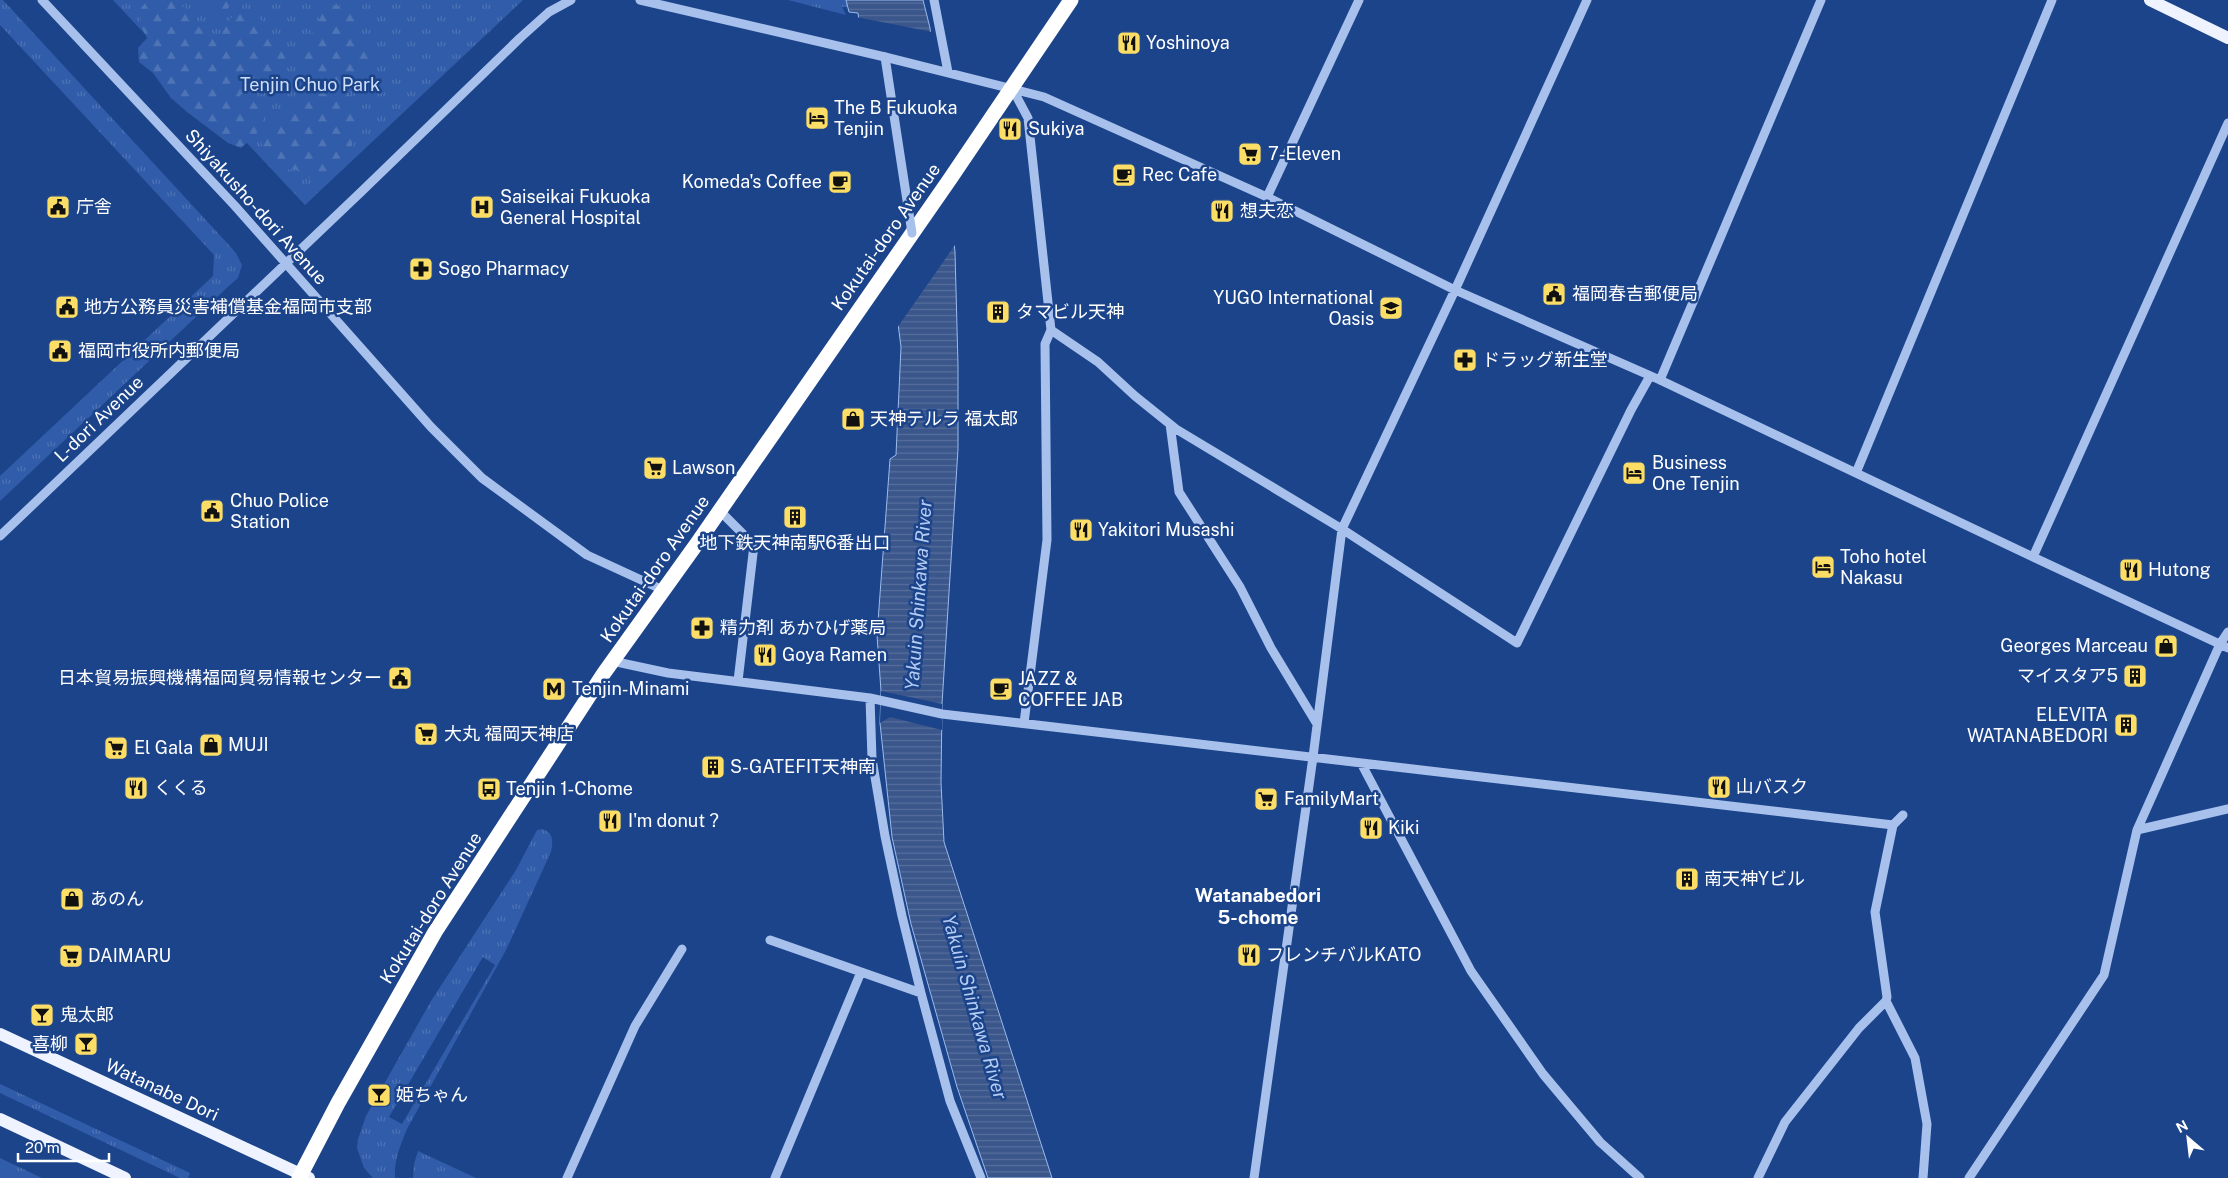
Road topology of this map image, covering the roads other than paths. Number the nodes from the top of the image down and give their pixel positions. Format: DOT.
graph roads {
  1 [pos="42,0"];
  2 [pos="571,0"];
  3 [pos="640,0"];
  4 [pos="934,0"];
  5 [pos="1071,0"];
  6 [pos="1359,0"];
  7 [pos="1587,0"];
  8 [pos="1822,0"];
  9 [pos="2052,0"];
  10 [pos="2150,0"];
  11 [pos="2228,38"];
  12 [pos="885,57"];
  13 [pos="948,72"];
  14 [pos="1012,88"];
  15 [pos="2228,123"];
  16 [pos="1267,197"];
  17 [pos="912,233"];
  18 [pos="286,263"];
  19 [pos="1455,290"];
  20 [pos="1051,330"];
  21 [pos="1650,376"];
  22 [pos="1660,380"];
  23 [pos="1170,424"];
  24 [pos="1856,473"];
  25 [pos="720,511"];
  26 [pos="1342,529"];
  27 [pos="0,536"];
  28 [pos="2033,557"];
  29 [pos="663,590"];
  30 [pos="2228,632"];
  31 [pos="2224,646"];
  32 [pos="612,661"];
  33 [pos="738,681"];
  34 [pos="870,698"];
  35 [pos="1024,723"];
  36 [pos="1317,724"];
  37 [pos="1313,757"];
  38 [pos="1361,763"];
  39 [pos="2228,809"];
  40 [pos="1903,815"];
  41 [pos="1893,825"];
  42 [pos="2137,830"];
  43 [pos="770,940"];
  44 [pos="682,949"];
  45 [pos="861,972"];
  46 [pos="920,993"];
  47 [pos="1886,1001"];
  48 [pos="0,1034"];
  49 [pos="0,1119"];
  50 [pos="303,1177"];
  51 [pos="125,1178"];
  52 [pos="567,1178"];
  53 [pos="775,1178"];
  54 [pos="981,1178"];
  55 [pos="1254,1178"];
  56 [pos="1640,1178"];
  57 [pos="1758,1178"];
  58 [pos="1923,1178"];
  59 [pos="1969,1178"];
  1 -- 18 [label="street, Shiyakusho-dori Avenue"];
  2 -- 18 [label="street, L-dori Avenue"];
  3 -- 12 [label="street"];
  4 -- 13 [label="street"];
  5 -- 14 [label="highway, Kokutai-doro Avenue"];
  6 -- 16 [label="street"];
  7 -- 19 [label="street"];
  8 -- 22 [label="street"];
  9 -- 24 [label="street"];
  10 -- 11 [label="main road"];
  12 -- 13 [label="street"];
  12 -- 17 [label="street, bridge"];
  13 -- 14 [label="street"];
  14 -- 16 [label="street"];
  14 -- 17 [label="highway, Kokutai-doro Avenue"];
  14 -- 20 [label="street"];
  15 -- 28 [label="street"];
  16 -- 19 [label="street"];
  17 -- 25 [label="highway, Kokutai-doro Avenue"];
  18 -- 27 [label="street, L-dori Avenue"];
  18 -- 29 [label="street, Shiyakusho-dori Avenue"];
  19 -- 21 [label="street"];
  19 -- 26 [label="street"];
  20 -- 23 [label="street"];
  20 -- 35 [label="street"];
  21 -- 22 [label="street"];
  21 -- 26 [label="street"];
  22 -- 24 [label="street"];
  23 -- 26 [label="street"];
  23 -- 36 [label="street"];
  24 -- 28 [label="street"];
  25 -- 29 [label="highway, Kokutai-doro Avenue"];
  25 -- 33 [label="street"];
  26 -- 36 [label="street"];
  28 -- 31 [label="street"];
  29 -- 32 [label="highway, Kokutai-doro Avenue"];
  30 -- 31 [label="street"];
  31 -- 42 [label="street"];
  32 -- 33 [label="street"];
  32 -- 50 [label="highway, Kokutai-doro Avenue"];
  33 -- 34 [label="street"];
  34 -- 35 [label="street"];
  34 -- 46 [label="street"];
  35 -- 37 [label="street"];
  36 -- 37 [label="street"];
  37 -- 38 [label="street"];
  37 -- 55 [label="street"];
  38 -- 41 [label="street"];
  38 -- 56 [label="street"];
  39 -- 42 [label="street"];
  40 -- 41 [label="street"];
  41 -- 47 [label="street"];
  42 -- 59 [label="street"];
  43 -- 45 [label="street"];
  44 -- 52 [label="street"];
  45 -- 46 [label="street"];
  45 -- 53 [label="street"];
  46 -- 54 [label="street"];
  47 -- 57 [label="street"];
  47 -- 58 [label="street"];
  48 -- 50 [label="main road, Watanabe Dori"];
  49 -- 51 [label="main road"];
}
